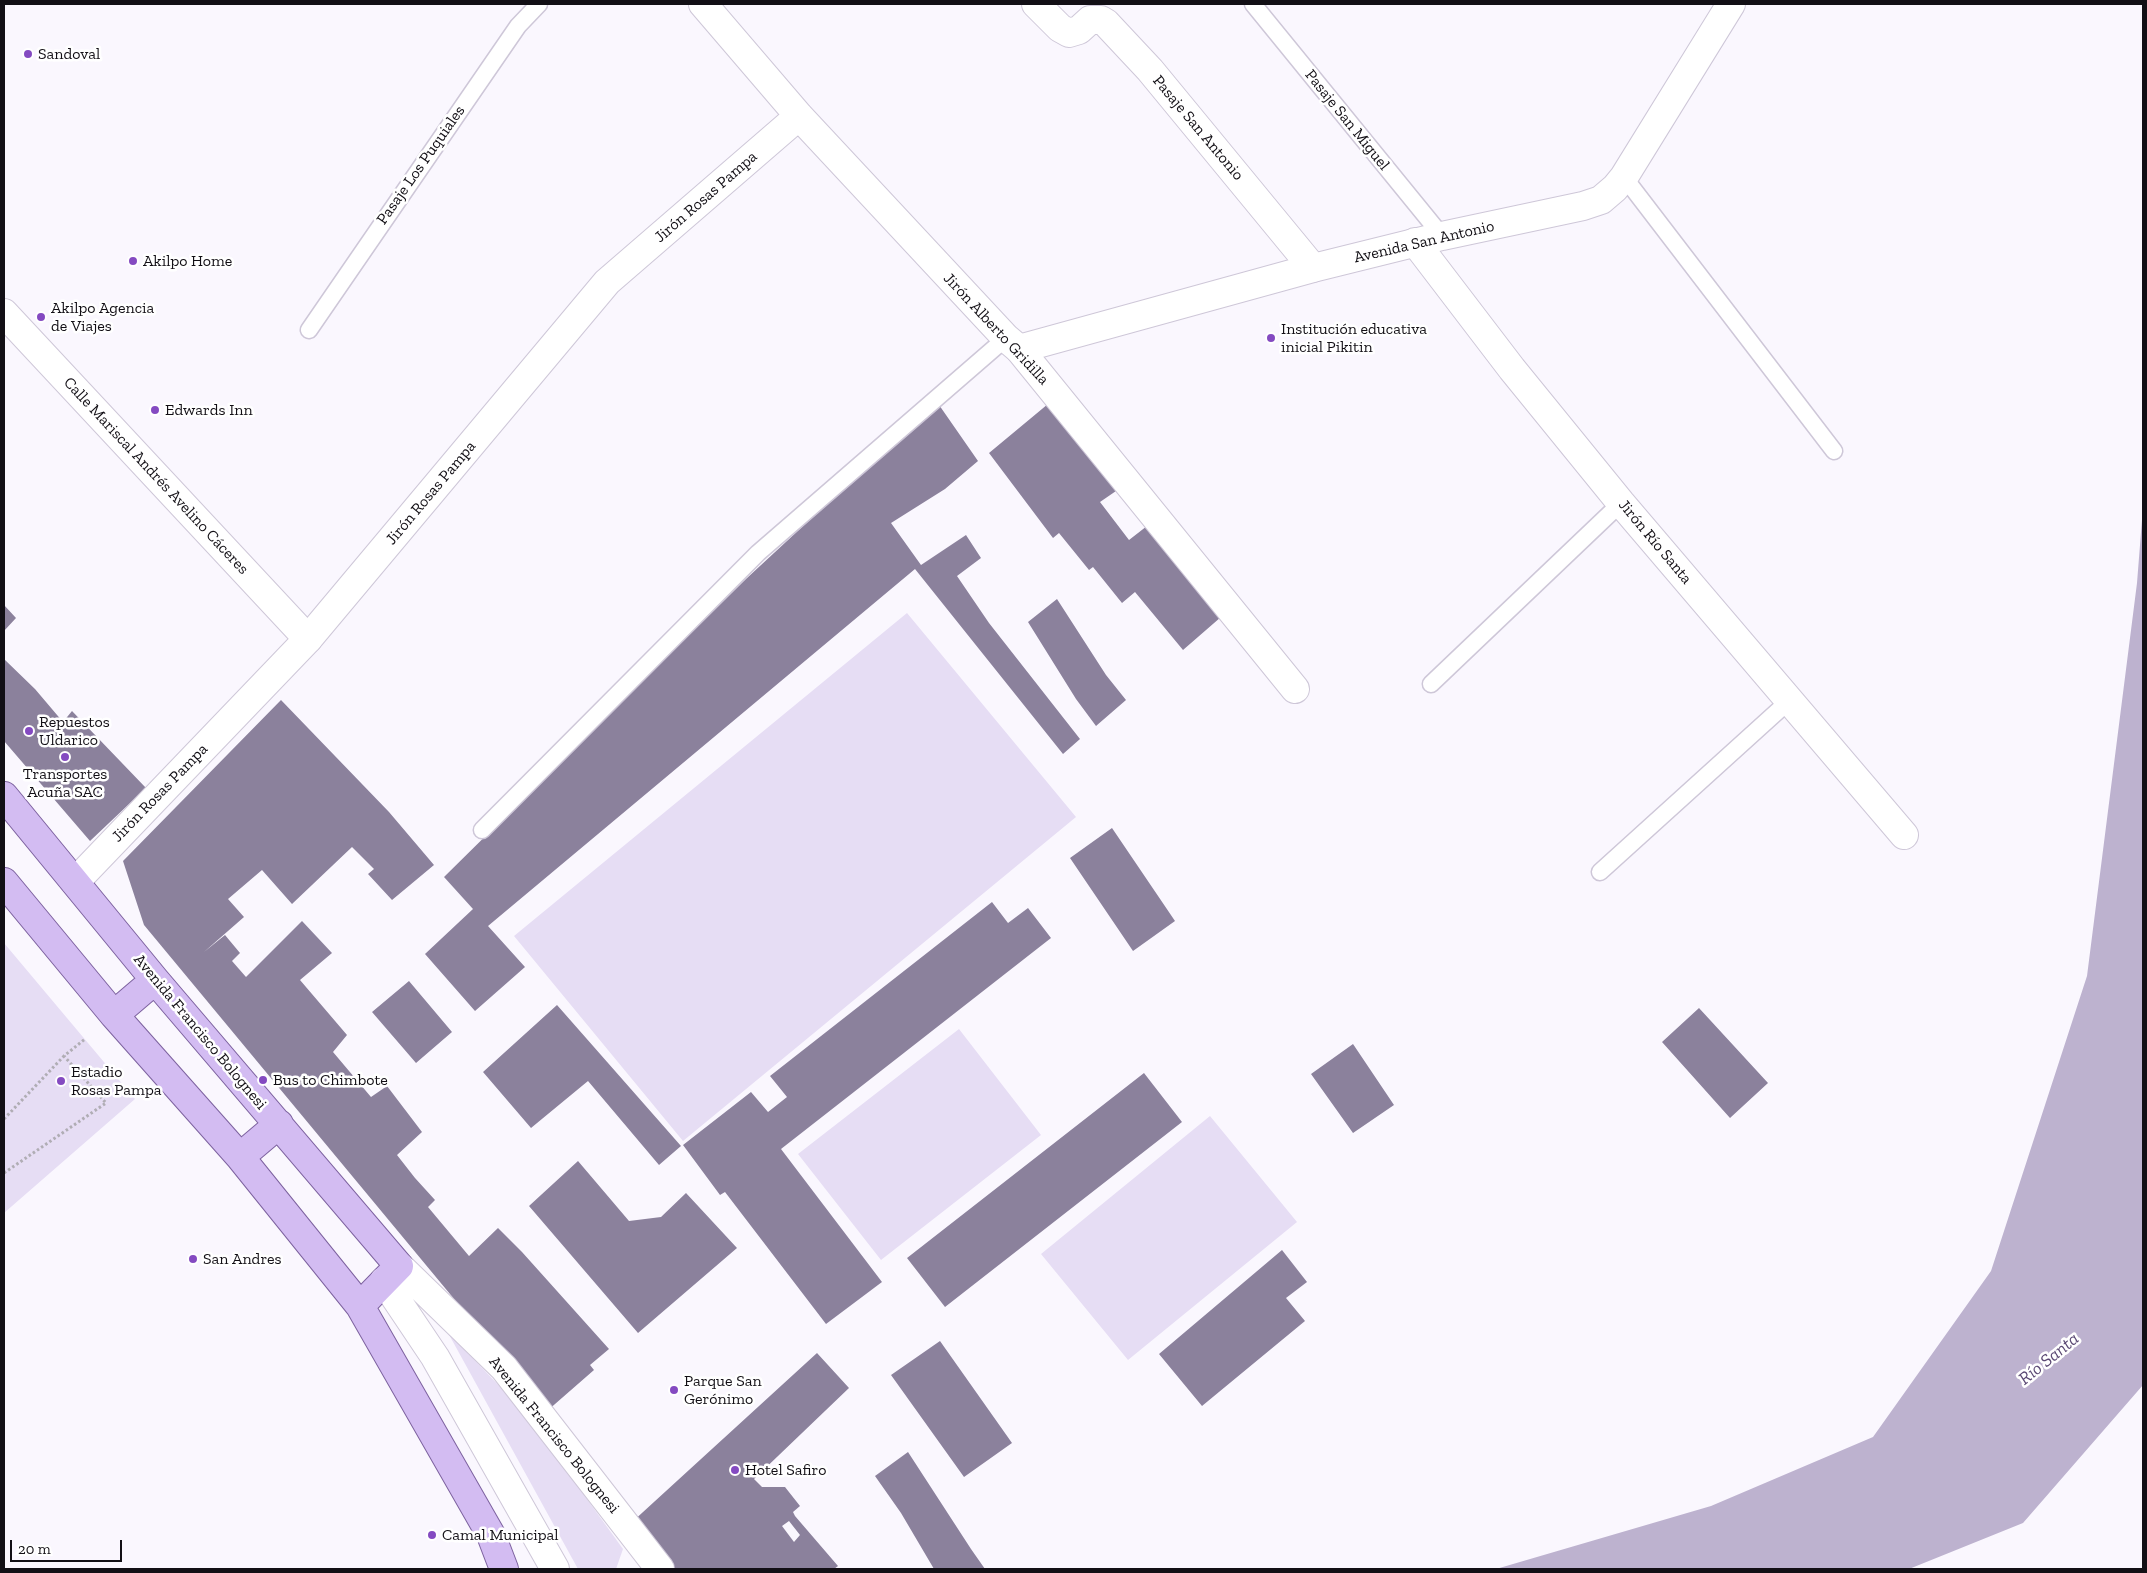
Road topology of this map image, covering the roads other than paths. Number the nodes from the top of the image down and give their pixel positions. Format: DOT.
graph roads {
  1 [pos="539,4"];
  2 [pos="703,4"];
  3 [pos="1036,4"];
  4 [pos="1253,4"];
  5 [pos="1731,4"];
  6 [pos="799,116"];
  7 [pos="1624,177"];
  8 [pos="1442,236"];
  9 [pos="1415,242"];
  10 [pos="1313,268"];
  11 [pos="4,313"];
  12 [pos="308,330"];
  13 [pos="1012,343"];
  14 [pos="1834,451"];
  15 [pos="1621,503"];
  16 [pos="308,640"];
  17 [pos="1431,684"];
  18 [pos="1295,689"];
  19 [pos="1790,700"];
  20 [pos="4,796"];
  21 [pos="482,830"];
  22 [pos="1904,835"];
  23 [pos="1600,872"];
  24 [pos="4,882"];
  25 [pos="75,882"];
  26 [pos="155,980"];
  27 [pos="114,1014"];
  28 [pos="279,1124"];
  29 [pos="240,1157"];
  30 [pos="392,1274"];
  31 [pos="360,1306"];
  32 [pos="504,1569"];
  33 [pos="555,1569"];
  34 [pos="660,1569"];
  1 -- 12 [label="lane, Pasaje Los Puquiales"];
  2 -- 6 [label="street, Jirón Alberto Gridilla"];
  3 -- 10 [label="street, Pasaje San Antonio"];
  4 -- 8 [label="lane, Pasaje San Miguel"];
  5 -- 7 [label="street, Avenida San Antonio"];
  6 -- 13 [label="street, Jirón Alberto Gridilla"];
  6 -- 16 [label="street, Jirón Rosas Pampa"];
  7 -- 8 [label="street, Avenida San Antonio"];
  7 -- 14 [label="lane"];
  8 -- 9 [label="street, Avenida San Antonio"];
  9 -- 10 [label="street, Avenida San Antonio"];
  9 -- 15 [label="street, Jirón Río Santa"];
  10 -- 13 [label="street, Avenida San Antonio"];
  11 -- 16 [label="street, Calle Mariscal Andrés Avelino Cáceres"];
  13 -- 18 [label="street, Jirón Alberto Gridilla"];
  13 -- 21 [label="lane"];
  15 -- 17 [label="lane"];
  15 -- 19 [label="street, Jirón Río Santa"];
  16 -- 25 [label="street, Jirón Rosas Pampa"];
  19 -- 22 [label="street, Jirón Río Santa"];
  19 -- 23 [label="lane"];
  20 -- 25 [label="main road, Avenida Francisco Bolognesi"];
  24 -- 27 [label="main road"];
  25 -- 26 [label="main road, Avenida Francisco Bolognesi"];
  26 -- 27 [label="main road"];
  26 -- 28 [label="main road, Avenida Francisco Bolognesi"];
  27 -- 29 [label="main road"];
  28 -- 29 [label="main road"];
  28 -- 30 [label="main road, Avenida Francisco Bolognesi"];
  29 -- 31 [label="main road"];
  30 -- 31 [label="main road"];
  30 -- 33 [label="street, Avenida Francisco Bolognesi"];
  30 -- 34 [label="street, Avenida Francisco Bolognesi"];
  31 -- 32 [label="main road"];
}
